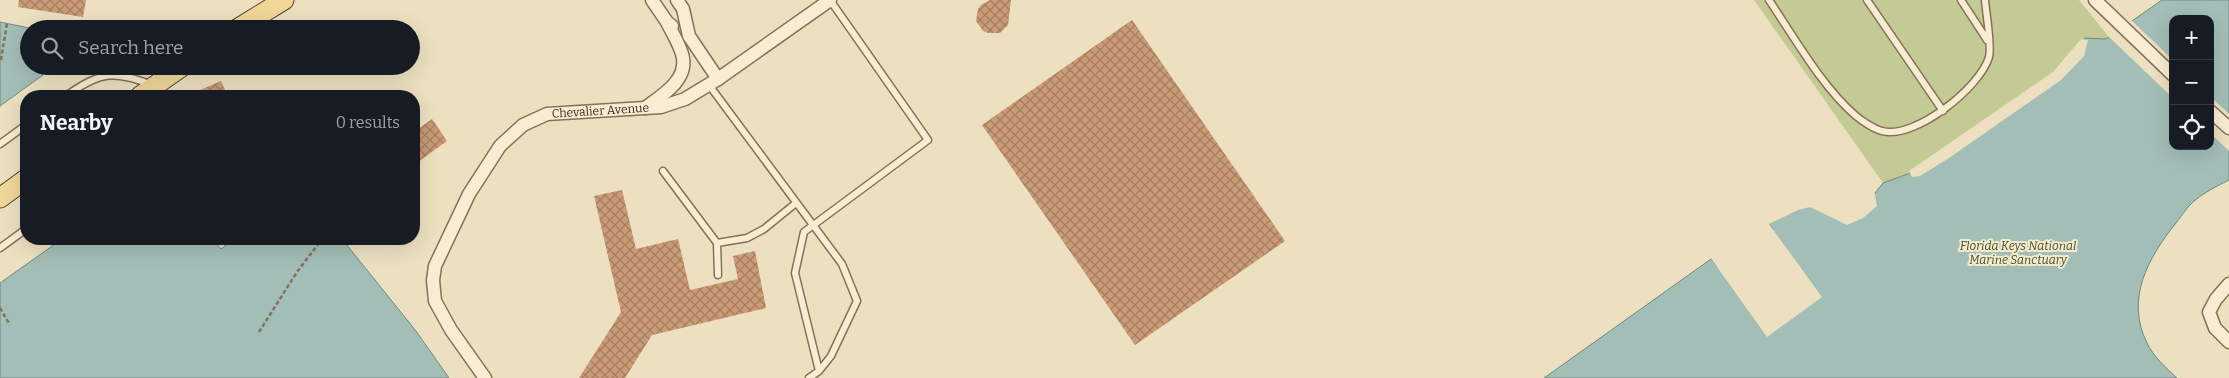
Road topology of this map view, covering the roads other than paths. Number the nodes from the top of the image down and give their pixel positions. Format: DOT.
graph roads {
  1 [pos="284,0"];
  2 [pos="652,0"];
  3 [pos="677,0"];
  4 [pos="830,0"];
  5 [pos="1769,0"];
  6 [pos="1867,0"];
  7 [pos="1961,0"];
  8 [pos="1985,0"];
  9 [pos="2095,0"];
  10 [pos="252,20"];
  11 [pos="667,22"];
  12 [pos="689,36"];
  13 [pos="1988,41"];
  14 [pos="2169,71"];
  15 [pos="104,75"];
  16 [pos="104,75"];
  17 [pos="125,75"];
  18 [pos="125,75"];
  19 [pos="172,75"];
  20 [pos="714,82"];
  21 [pos="74,90"];
  22 [pos="147,90"];
  23 [pos="155,90"];
  24 [pos="645,108"];
  25 [pos="1943,111"];
  26 [pos="2214,114"];
  27 [pos="2229,128"];
  28 [pos="20,129"];
  29 [pos="0,144"];
  30 [pos="663,171"];
  31 [pos="20,183"];
  32 [pos="0,198"];
  33 [pos="796,203"];
  34 [pos="813,225"];
  35 [pos="20,233"];
  36 [pos="717,243"];
  37 [pos="0,248"];
  38 [pos="718,276"];
  39 [pos="2229,284"];
  40 [pos="2229,342"];
  41 [pos="818,372"];
  42 [pos="485,378"];
  43 [pos="810,378"];
  1 -- 10 [label="main road"];
  2 -- 11 [label="street"];
  3 -- 12 [label="street"];
  4 -- 20 [label="street, Chevalier Avenue"];
  4 -- 34 [label="lane"];
  5 -- 25 [label="lane"];
  6 -- 25 [label="lane"];
  7 -- 13 [label="lane"];
  8 -- 13 [label="lane"];
  9 -- 14 [label="street"];
  11 -- 12 [label="street"];
  11 -- 24 [label="street"];
  12 -- 20 [label="street"];
  13 -- 25 [label="lane"];
  15 -- 18 [label="lane"];
  16 -- 21 [label="lane"];
  17 -- 22 [label="lane"];
  19 -- 23 [label="main road"];
  20 -- 24 [label="street, Chevalier Avenue"];
  20 -- 33 [label="lane"];
  24 -- 42 [label="street, Chevalier Avenue"];
  26 -- 27 [label="street"];
  28 -- 29 [label="lane"];
  30 -- 36 [label="lane"];
  31 -- 32 [label="main road"];
  33 -- 34 [label="lane"];
  33 -- 36 [label="lane"];
  34 -- 41 [label="lane"];
  34 -- 41 [label="lane"];
  35 -- 37 [label="lane"];
  36 -- 38 [label="lane"];
  39 -- 40 [label="street"];
  41 -- 43 [label="lane"];
}
